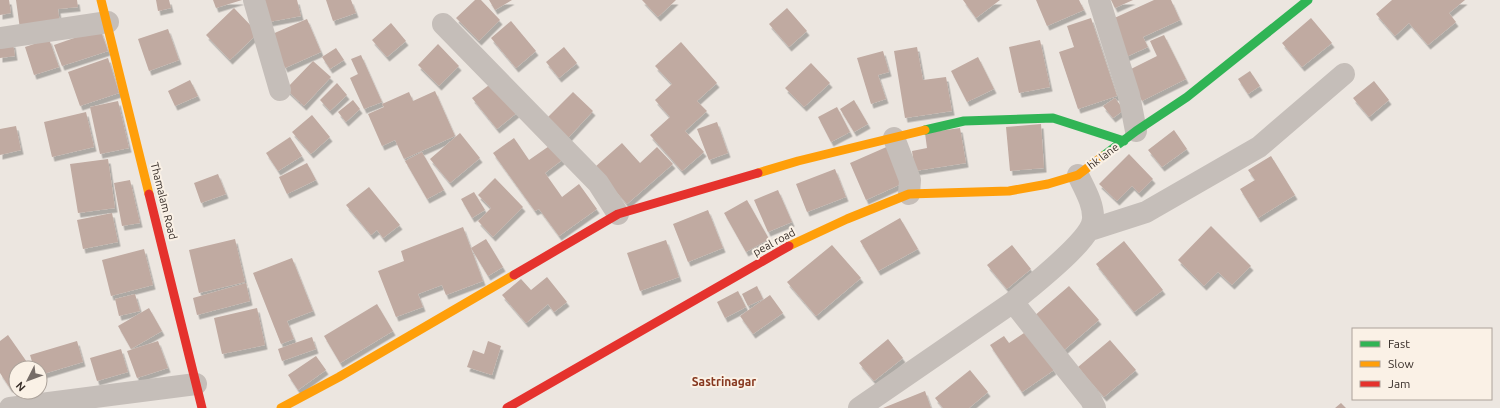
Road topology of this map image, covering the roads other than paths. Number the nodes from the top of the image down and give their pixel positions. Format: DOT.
graph roads {
  1 [pos="102,0"];
  2 [pos="254,0"];
  3 [pos="1098,0"];
  4 [pos="1308,0"];
  5 [pos="108,22"];
  6 [pos="443,24"];
  7 [pos="0,38"];
  8 [pos="1344,74"];
  9 [pos="280,90"];
  10 [pos="1130,136"];
  11 [pos="894,138"];
  12 [pos="1078,175"];
  13 [pos="909,194"];
  14 [pos="618,214"];
  15 [pos="1090,230"];
  16 [pos="1013,302"];
  17 [pos="196,384"];
  18 [pos="10,408"];
  19 [pos="202,408"];
  20 [pos="281,408"];
  21 [pos="507,408"];
  22 [pos="859,408"];
  23 [pos="1095,408"];
  1 -- 5 [label="street, Thamalam Road"];
  2 -- 9 [label="street"];
  3 -- 10 [label="street"];
  4 -- 10 [label="street, hk lane"];
  5 -- 7 [label="street"];
  5 -- 17 [label="street, Thamalam Road"];
  6 -- 14 [label="street"];
  8 -- 15 [label="street"];
  10 -- 11 [label="street"];
  10 -- 12 [label="street, hk lane"];
  11 -- 13 [label="street"];
  11 -- 14 [label="street"];
  12 -- 13 [label="street, peal road"];
  12 -- 15 [label="street, hk lane"];
  13 -- 21 [label="street, peal road"];
  14 -- 20 [label="street"];
  15 -- 16 [label="street"];
  16 -- 22 [label="street"];
  16 -- 23 [label="street"];
  17 -- 18 [label="street"];
  17 -- 19 [label="street, Thamalam Road"];
}
